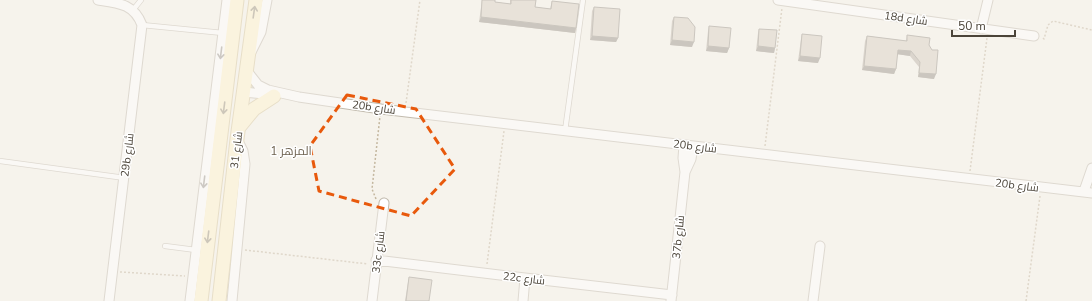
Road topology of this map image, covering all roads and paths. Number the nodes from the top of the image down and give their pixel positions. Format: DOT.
graph roads {
  1 [pos="98,0"];
  2 [pos="141,0"];
  3 [pos="227,0"];
  4 [pos="237,0"];
  5 [pos="241,0"];
  6 [pos="256,0"];
  7 [pos="267,0"];
  8 [pos="420,0"];
  9 [pos="582,0"];
  10 [pos="781,0"];
  11 [pos="988,0"];
  12 [pos="133,10"];
  13 [pos="142,25"];
  14 [pos="985,29"];
  15 [pos="1092,30"];
  16 [pos="223,33"];
  17 [pos="1034,36"];
  18 [pos="248,56"];
  19 [pos="246,71"];
  20 [pos="244,92"];
  21 [pos="274,96"];
  22 [pos="299,97"];
  23 [pos="381,109"];
  24 [pos="405,112"];
  25 [pos="506,124"];
  26 [pos="565,131"];
  27 [pos="238,134"];
  28 [pos="688,145"];
  29 [pos="764,154"];
  30 [pos="0,161"];
  31 [pos="1092,168"];
  32 [pos="125,178"];
  33 [pos="969,179"];
  34 [pos="1041,188"];
  35 [pos="1088,192"];
  36 [pos="384,203"];
  37 [pos="165,246"];
  38 [pos="820,246"];
  39 [pos="237,249"];
  40 [pos="196,250"];
  41 [pos="376,262"];
  42 [pos="114,272"];
  43 [pos="486,273"];
  44 [pos="192,277"];
  45 [pos="525,278"];
  46 [pos="671,298"];
  47 [pos="110,301"];
  48 [pos="190,301"];
  49 [pos="200,301"];
  50 [pos="219,301"];
  51 [pos="232,301"];
  52 [pos="372,301"];
  53 [pos="523,301"];
  54 [pos="813,301"];
  55 [pos="1026,301"];
  1 -- 12 [label="street"];
  2 -- 12 [label="lane"];
  3 -- 16 [label="street"];
  4 -- 49 [label="street, شارع 31, one-way"];
  5 -- 20 [label="street"];
  18 -- 6 [label="street, شارع 31, one-way"];
  7 -- 18 [label="street"];
  8 -- 24 [label="path"];
  9 -- 26 [label="lane"];
  10 -- 14 [label="street, 18d شارع"];
  10 -- 29 [label="path"];
  11 -- 14 [label="street"];
  12 -- 13 [label="street"];
  13 -- 16 [label="lane"];
  13 -- 32 [label="street, 29b شارع"];
  14 -- 17 [label="street, 18d شارع"];
  14 -- 33 [label="path"];
  15 -- 17 [label="path"];
  16 -- 40 [label="street, one-way"];
  18 -- 19 [label="street, شارع 31"];
  19 -- 20 [label="street, شارع 31"];
  19 -- 22 [label="street, 20b شارع"];
  20 -- 21 [label="street, 20b شارع"];
  20 -- 27 [label="street, شارع 31"];
  21 -- 22 [label="street, 20b شارع"];
  21 -- 27 [label="street"];
  22 -- 23 [label="street, 20b شارع"];
  23 -- 24 [label="street, 20b شارع"];
  23 -- 36 [label="path"];
  24 -- 25 [label="street, 20b شارع"];
  25 -- 26 [label="street, 20b شارع"];
  25 -- 43 [label="path"];
  26 -- 28 [label="street, 20b شارع"];
  27 -- 39 [label="street"];
  27 -- 50 [label="street, شارع 31"];
  28 -- 29 [label="street, 20b شارع"];
  28 -- 46 [label="street, 37b شارع"];
  29 -- 33 [label="street, 20b شارع"];
  30 -- 32 [label="lane"];
  31 -- 35 [label="street"];
  32 -- 42 [label="street, 29b شارع"];
  33 -- 34 [label="street, 20b شارع"];
  34 -- 35 [label="street, 20b شارع"];
  34 -- 55 [label="path"];
  36 -- 41 [label="street, 33c شارع"];
  37 -- 40 [label="lane"];
  38 -- 54 [label="street"];
  39 -- 41 [label="path"];
  39 -- 51 [label="street"];
  40 -- 44 [label="street"];
  41 -- 43 [label="street, 22c شارع"];
  41 -- 52 [label="street, 33c شارع"];
  42 -- 44 [label="path"];
  42 -- 47 [label="street, 29b شارع"];
  43 -- 45 [label="street, 22c شارع"];
  44 -- 48 [label="street"];
  45 -- 46 [label="street, 22c شارع"];
  45 -- 53 [label="street"];
}
